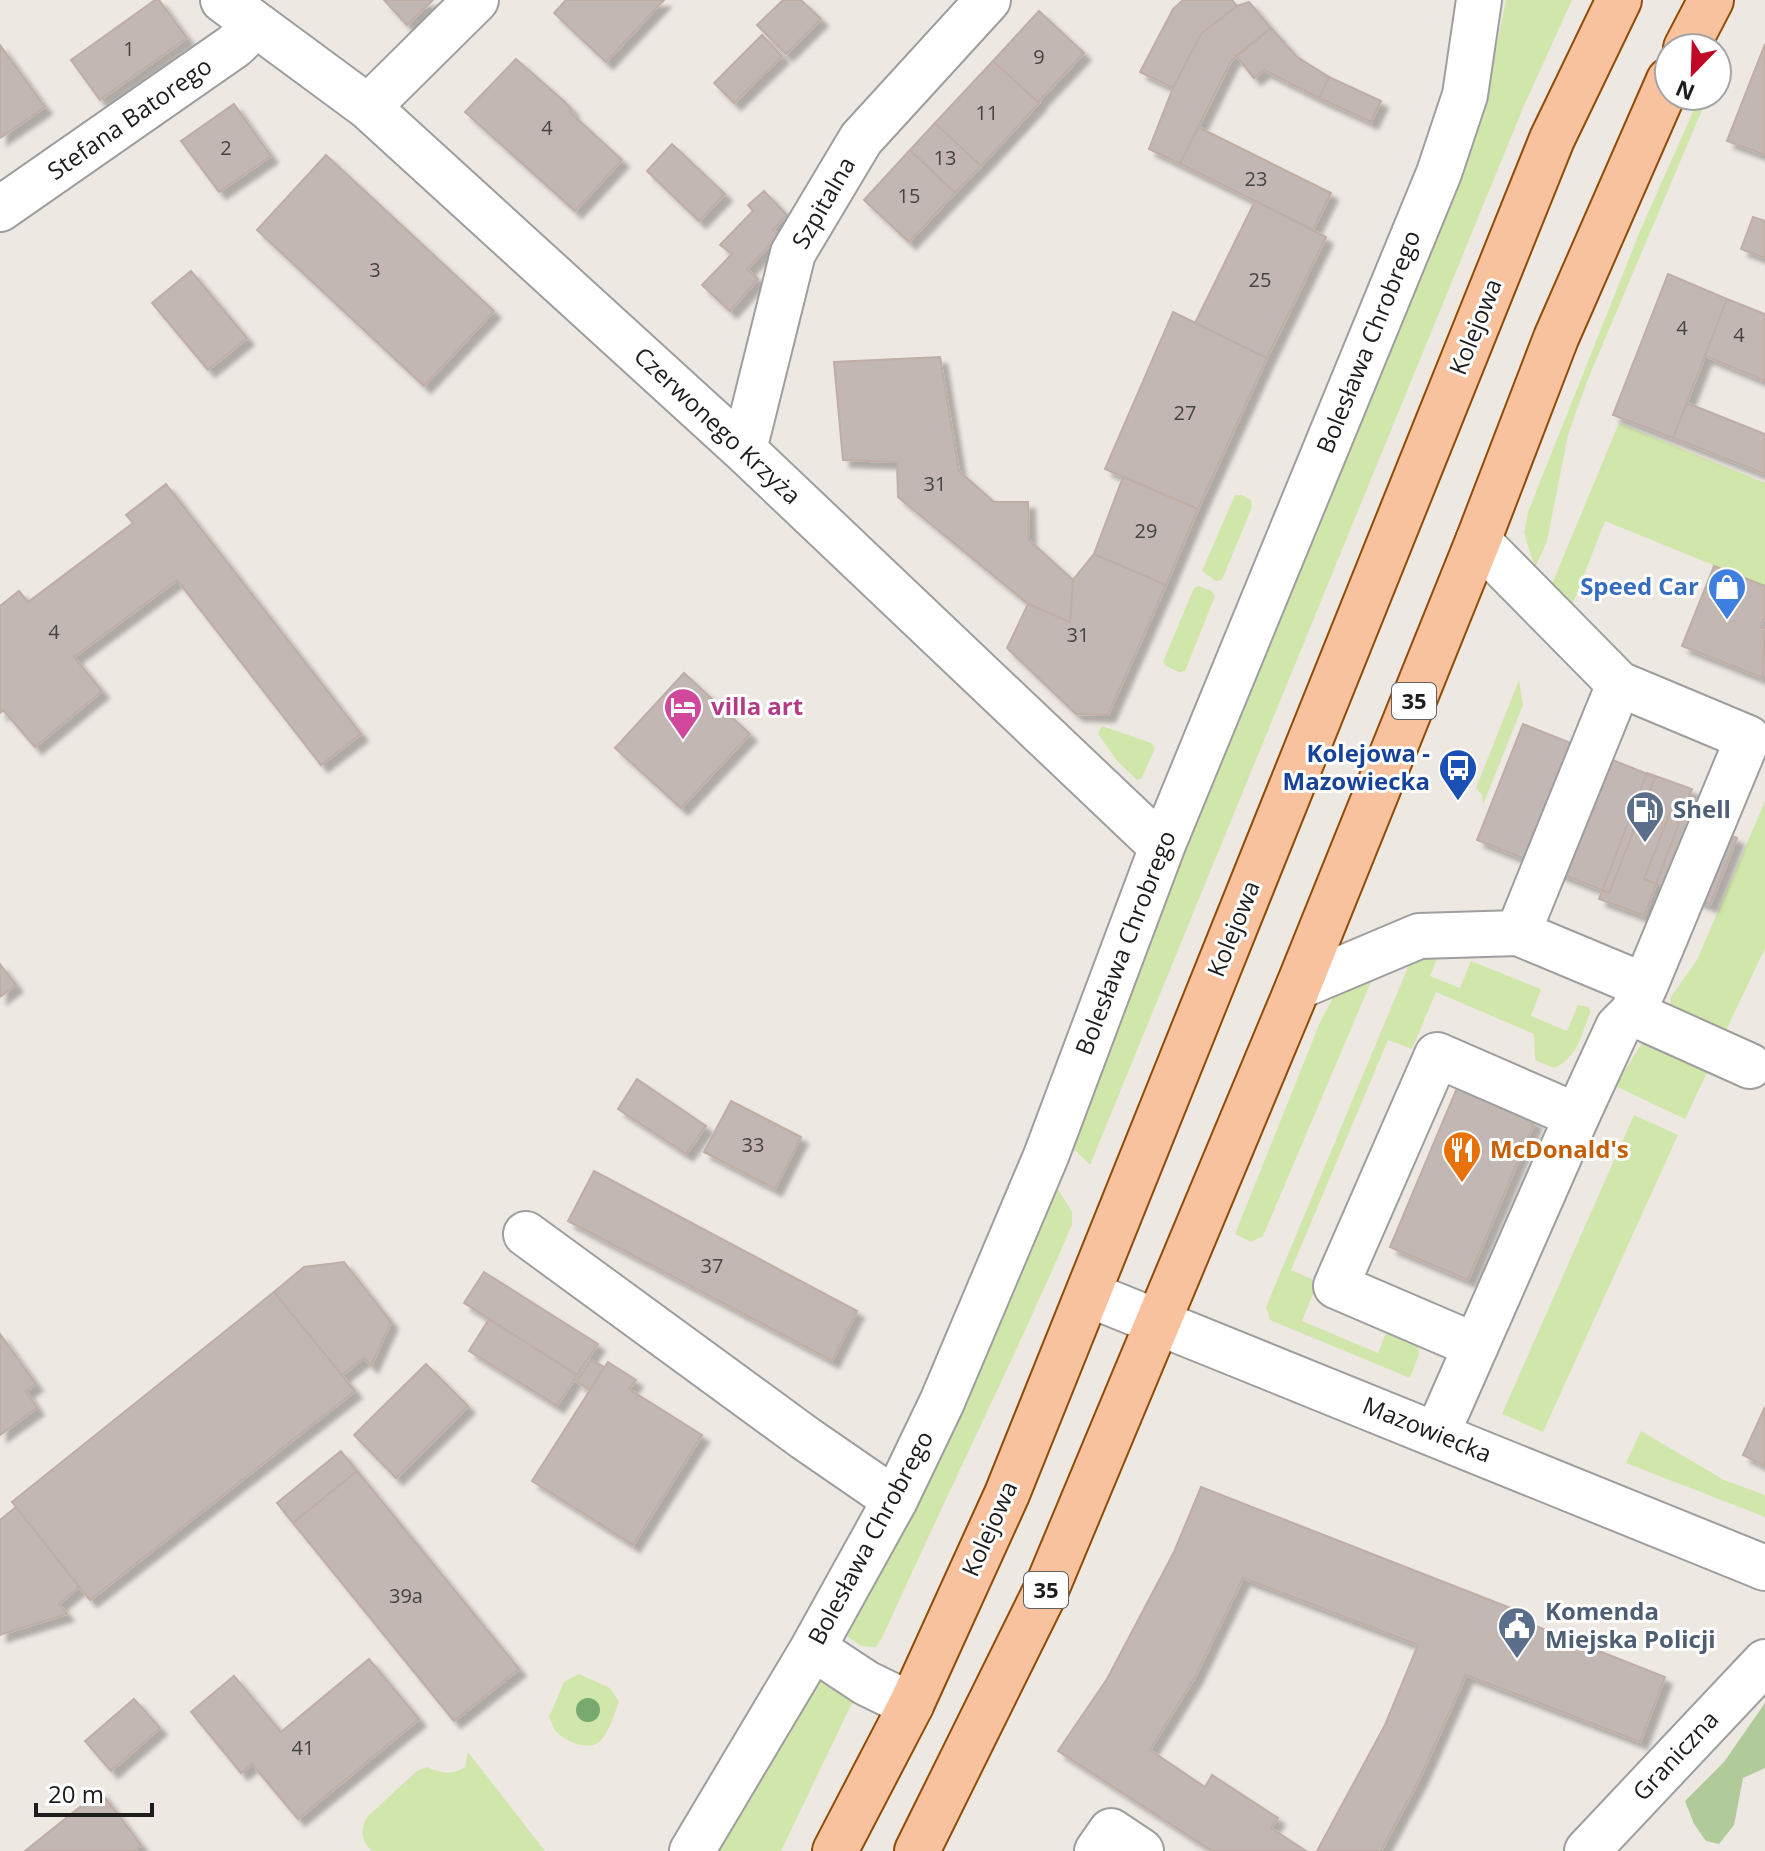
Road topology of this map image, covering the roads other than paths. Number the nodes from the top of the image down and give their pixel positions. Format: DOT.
graph roads {
  1 [pos="476,0"];
  2 [pos="988,0"];
  3 [pos="1479,0"];
  4 [pos="1619,0"];
  5 [pos="1711,0"];
  6 [pos="239,12"];
  7 [pos="1694,32"];
  8 [pos="368,107"];
  9 [pos="1655,112"];
  10 [pos="0,209"];
  11 [pos="744,450"];
  12 [pos="1478,541"];
  13 [pos="1619,684"];
  14 [pos="1162,847"];
  15 [pos="1518,933"];
  16 [pos="1298,987"];
  17 [pos="1639,999"];
  18 [pos="1750,1066"];
  19 [pos="1577,1116"];
  20 [pos="526,1234"];
  21 [pos="1088,1294"];
  22 [pos="1159,1323"];
  23 [pos="1476,1346"];
  24 [pos="1437,1434"];
  25 [pos="895,1500"];
  26 [pos="1765,1568"];
  27 [pos="813,1648"];
  28 [pos="1765,1662"];
  29 [pos="911,1705"];
  30 [pos="692,1851"];
  31 [pos="835,1851"];
  32 [pos="917,1851"];
  33 [pos="1587,1851"];
  1 -- 8 [label="street"];
  2 -- 11 [label="street, Szpitalna"];
  3 -- 14 [label="street, Bolesława Chrobrego"];
  4 -- 21 [label="main road, Kolejowa"];
  5 -- 7 [label="main road"];
  6 -- 8 [label="street, Czerwonego Krzyża"];
  6 -- 10 [label="street, Stefana Batorego"];
  8 -- 11 [label="street, Czerwonego Krzyża"];
  9 -- 12 [label="main road, 35"];
  11 -- 14 [label="street, Czerwonego Krzyża"];
  12 -- 13 [label="street"];
  12 -- 16 [label="main road, 35"];
  13 -- 15 [label="street"];
  13 -- 17 [label="street"];
  14 -- 25 [label="street, Bolesława Chrobrego"];
  15 -- 16 [label="street"];
  15 -- 17 [label="street"];
  16 -- 22 [label="main road, 35"];
  17 -- 18 [label="street"];
  17 -- 19 [label="street"];
  19 -- 23 [label="street"];
  19 -- 23 [label="street"];
  20 -- 25 [label="street"];
  21 -- 22 [label="street, Mazowiecka"];
  21 -- 29 [label="main road, Kolejowa"];
  22 -- 24 [label="street, Mazowiecka"];
  22 -- 32 [label="main road, 35"];
  23 -- 24 [label="street"];
  24 -- 26 [label="street, Mazowiecka"];
  25 -- 27 [label="street, Bolesława Chrobrego"];
  27 -- 29 [label="street"];
  27 -- 30 [label="street, Bolesława Chrobrego"];
  28 -- 33 [label="street, Graniczna"];
  29 -- 31 [label="main road, Kolejowa"];
}
